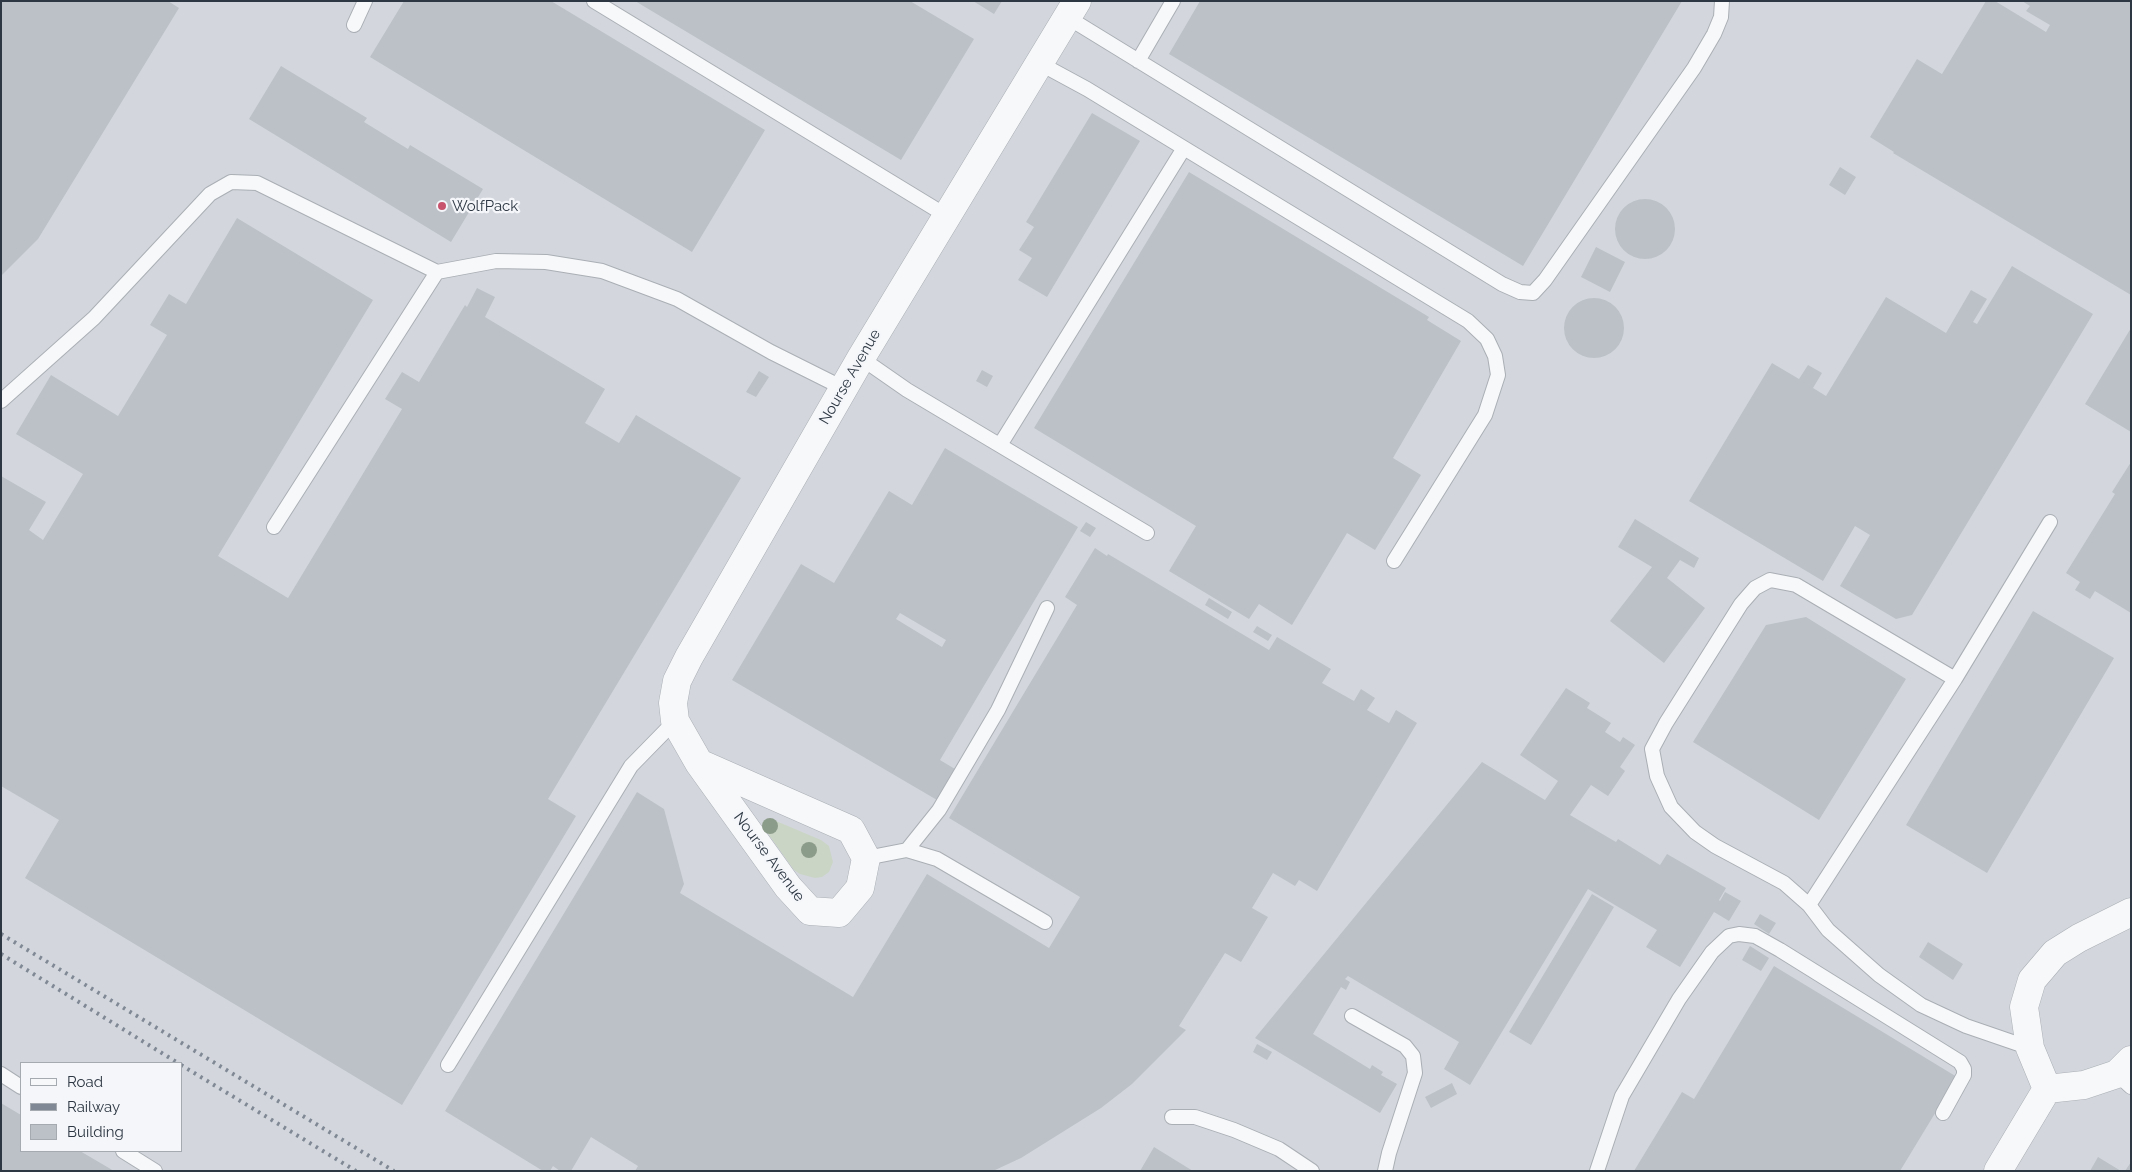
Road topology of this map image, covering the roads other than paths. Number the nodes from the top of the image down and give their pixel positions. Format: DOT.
graph roads {
  1 [pos="365,1"];
  2 [pos="594,1"];
  3 [pos="1173,1"];
  4 [pos="1722,1"];
  5 [pos="1072,9"];
  6 [pos="354,25"];
  7 [pos="1138,61"];
  8 [pos="1040,63"];
  9 [pos="1184,148"];
  10 [pos="946,216"];
  11 [pos="437,272"];
  12 [pos="861,358"];
  13 [pos="843,388"];
  14 [pos="1,402"];
  15 [pos="1000,445"];
  16 [pos="2050,522"];
  17 [pos="274,527"];
  18 [pos="1146,533"];
  19 [pos="1394,562"];
  20 [pos="1047,608"];
  21 [pos="1955,679"];
  22 [pos="675,721"];
  23 [pos="698,762"];
  24 [pos="907,850"];
  25 [pos="866,858"];
  26 [pos="1809,905"];
  27 [pos="2131,912"];
  28 [pos="1045,922"];
  29 [pos="1352,1016"];
  30 [pos="2030,1048"];
  31 [pos="448,1065"];
  32 [pos="1,1074"];
  33 [pos="2126,1074"];
  34 [pos="20,1086"];
  35 [pos="2047,1089"];
  36 [pos="1943,1113"];
  37 [pos="1172,1117"];
  38 [pos="125,1152"];
  39 [pos="155,1171"];
  40 [pos="1312,1171"];
  41 [pos="1385,1171"];
  42 [pos="1597,1171"];
  43 [pos="1998,1171"];
  1 -- 6 [label="lane"];
  2 -- 10 [label="lane"];
  3 -- 7 [label="lane"];
  4 -- 7 [label="lane"];
  5 -- 7 [label="lane"];
  5 -- 8 [label="street, Nourse Avenue"];
  8 -- 9 [label="lane"];
  8 -- 10 [label="street, Nourse Avenue"];
  9 -- 15 [label="lane"];
  9 -- 19 [label="lane"];
  10 -- 12 [label="street, Nourse Avenue"];
  11 -- 13 [label="lane"];
  11 -- 14 [label="lane"];
  11 -- 17 [label="lane"];
  12 -- 13 [label="street, Nourse Avenue"];
  12 -- 15 [label="lane"];
  13 -- 22 [label="street, Nourse Avenue"];
  15 -- 18 [label="lane"];
  16 -- 21 [label="lane"];
  20 -- 24 [label="lane"];
  21 -- 26 [label="lane"];
  21 -- 26 [label="lane"];
  22 -- 23 [label="street, Nourse Avenue"];
  22 -- 31 [label="lane"];
  23 -- 25 [label="street"];
  23 -- 25 [label="street, Nourse Avenue"];
  24 -- 25 [label="lane"];
  24 -- 28 [label="lane"];
  26 -- 30 [label="lane"];
  27 -- 30 [label="street"];
  29 -- 41 [label="lane"];
  30 -- 35 [label="street"];
  32 -- 34 [label="lane"];
  33 -- 35 [label="street"];
  35 -- 43 [label="street"];
  36 -- 42 [label="lane"];
  37 -- 40 [label="lane"];
  38 -- 39 [label="lane"];
}
